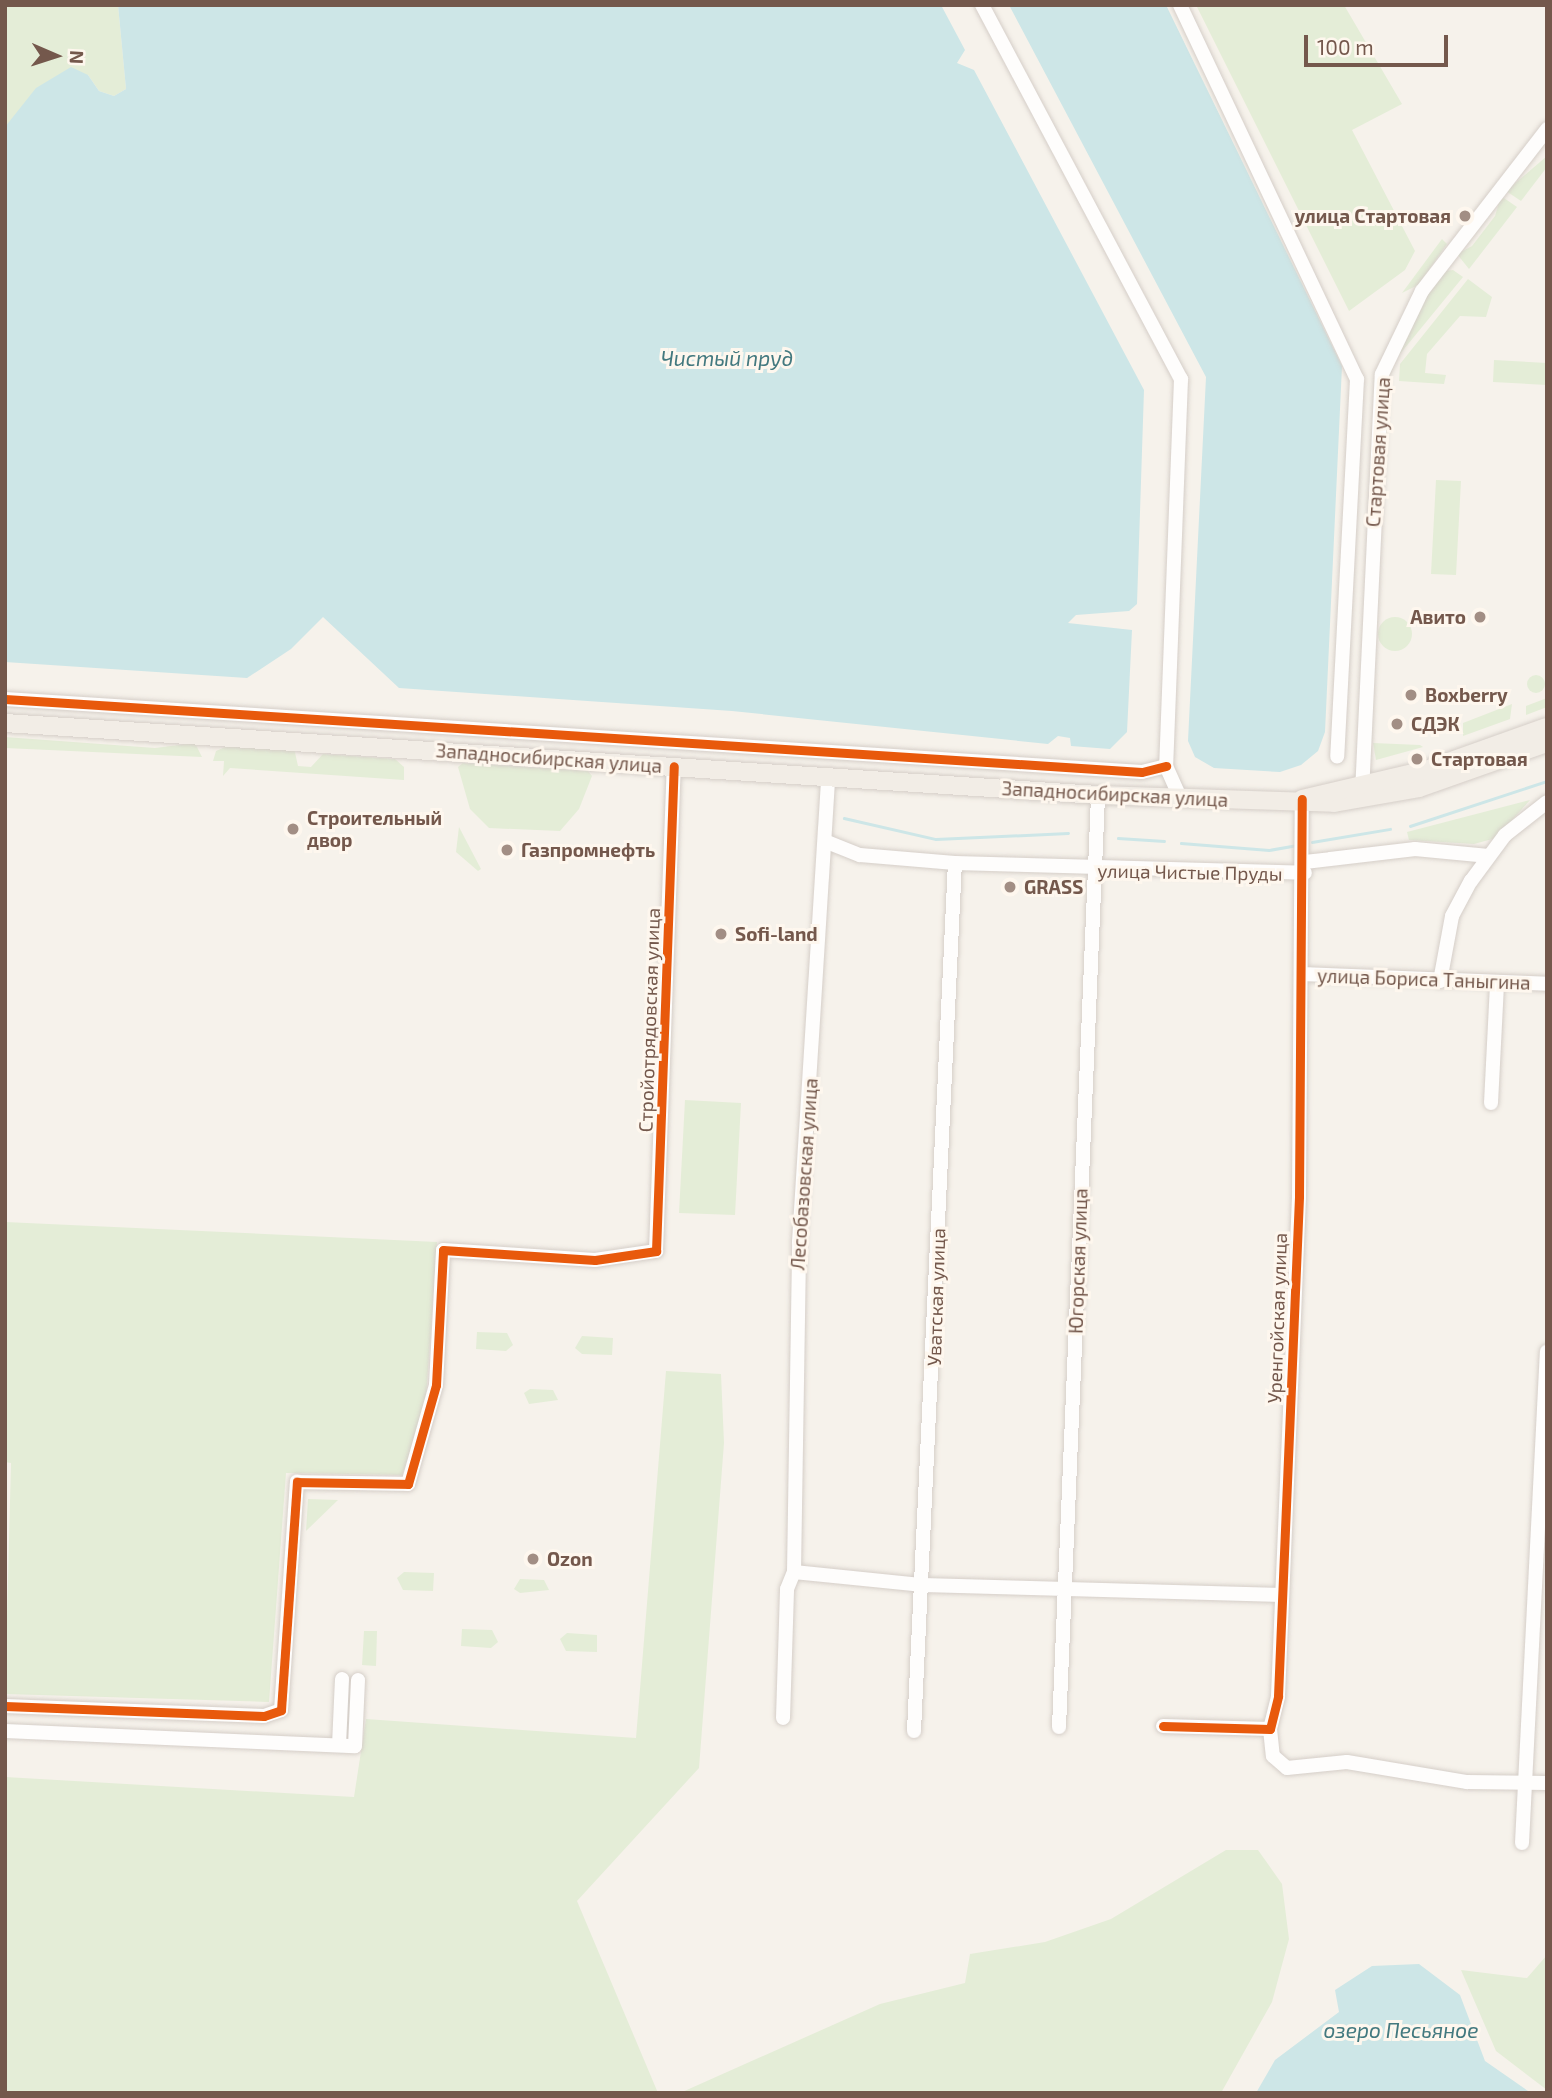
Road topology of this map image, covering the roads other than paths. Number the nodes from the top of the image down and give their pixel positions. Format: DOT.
graph roads {
  1 [pos="982,5"];
  2 [pos="1180,5"];
  3 [pos="1547,130"];
  4 [pos="5,699"];
  5 [pos="157,708"];
  6 [pos="349,721"];
  7 [pos="5,723"];
  8 [pos="1547,727"];
  9 [pos="155,732"];
  10 [pos="546,735"];
  11 [pos="1547,743"];
  12 [pos="347,745"];
  13 [pos="847,753"];
  14 [pos="540,756"];
  15 [pos="1337,757"];
  16 [pos="939,759"];
  17 [pos="1020,764"];
  18 [pos="674,766"];
  19 [pos="1166,766"];
  20 [pos="837,776"];
  21 [pos="937,783"];
  22 [pos="1019,789"];
  23 [pos="1362,792"];
  24 [pos="1098,795"];
  25 [pos="1181,799"];
  26 [pos="1302,799"];
  27 [pos="1547,802"];
  28 [pos="827,842"];
  29 [pos="1489,856"];
  30 [pos="955,863"];
  31 [pos="1305,868"];
  32 [pos="1094,871"];
  33 [pos="1302,974"];
  34 [pos="1440,981"];
  35 [pos="1497,984"];
  36 [pos="1547,984"];
  37 [pos="1492,1103"];
  38 [pos="1547,1353"];
  39 [pos="1544,1501"];
  40 [pos="794,1572"];
  41 [pos="923,1585"];
  42 [pos="1066,1588"];
  43 [pos="1282,1595"];
  44 [pos="342,1679"];
  45 [pos="358,1680"];
  46 [pos="5,1706"];
  47 [pos="783,1717"];
  48 [pos="1163,1726"];
  49 [pos="1059,1727"];
  50 [pos="1270,1729"];
  51 [pos="5,1731"];
  52 [pos="914,1731"];
  53 [pos="339,1745"];
  54 [pos="1527,1783"];
  55 [pos="1547,1783"];
  56 [pos="1522,1843"];
  1 -- 19 [label="street"];
  2 -- 15 [label="street"];
  3 -- 23 [label="street, Стартовая улица"];
  4 -- 5 [label="street"];
  5 -- 6 [label="street"];
  5 -- 9 [label="street"];
  6 -- 10 [label="street"];
  6 -- 12 [label="street"];
  7 -- 9 [label="main road, Западносибирская улица"];
  8 -- 23 [label="main road, Западносибирская улица"];
  9 -- 12 [label="main road, Западносибирская улица"];
  10 -- 13 [label="street"];
  10 -- 14 [label="street"];
  11 -- 23 [label="main road, Западносибирская улица"];
  12 -- 14 [label="main road, Западносибирская улица"];
  13 -- 16 [label="street"];
  13 -- 20 [label="street, Лесобазовская улица"];
  14 -- 18 [label="main road, Западносибирская улица"];
  16 -- 17 [label="street"];
  16 -- 21 [label="street"];
  17 -- 19 [label="street"];
  17 -- 22 [label="street"];
  18 -- 20 [label="main road, Западносибирская улица"];
  18 -- 46 [label="street, Стройотрядовская улица"];
  19 -- 25 [label="street"];
  20 -- 21 [label="main road, Западносибирская улица"];
  20 -- 28 [label="street, Лесобазовская улица"];
  21 -- 22 [label="main road, Западносибирская улица"];
  22 -- 24 [label="main road, Западносибирская улица"];
  23 -- 26 [label="main road, Западносибирская улица"];
  24 -- 25 [label="main road, Западносибирская улица"];
  24 -- 32 [label="street, Югорская улица"];
  25 -- 26 [label="main road, Западносибирская улица"];
  26 -- 31 [label="street, Уренгойская улица"];
  27 -- 29 [label="street"];
  28 -- 30 [label="street, улица Чистые Пруды"];
  28 -- 40 [label="street, Лесобазовская улица"];
  29 -- 31 [label="street, улица Чистые Пруды"];
  29 -- 34 [label="street"];
  30 -- 32 [label="street, улица Чистые Пруды"];
  30 -- 41 [label="street, Уватская улица"];
  31 -- 32 [label="street, улица Чистые Пруды"];
  31 -- 33 [label="street, Уренгойская улица"];
  32 -- 42 [label="street, Югорская улица"];
  33 -- 34 [label="street, улица Бориса Таныгина"];
  33 -- 43 [label="street, Уренгойская улица"];
  34 -- 35 [label="street, улица Бориса Таныгина"];
  35 -- 36 [label="street, улица Бориса Таныгина"];
  35 -- 37 [label="street"];
  38 -- 39 [label="street"];
  39 -- 54 [label="street"];
  40 -- 41 [label="street"];
  40 -- 47 [label="street, Лесобазовская улица"];
  41 -- 42 [label="street"];
  41 -- 52 [label="street, Уватская улица"];
  42 -- 43 [label="street"];
  42 -- 49 [label="street, Югорская улица"];
  43 -- 50 [label="street, Уренгойская улица"];
  44 -- 53 [label="street"];
  45 -- 53 [label="street"];
  48 -- 50 [label="street"];
  50 -- 54 [label="street"];
  51 -- 53 [label="street"];
  54 -- 55 [label="street"];
  54 -- 56 [label="street"];
}
